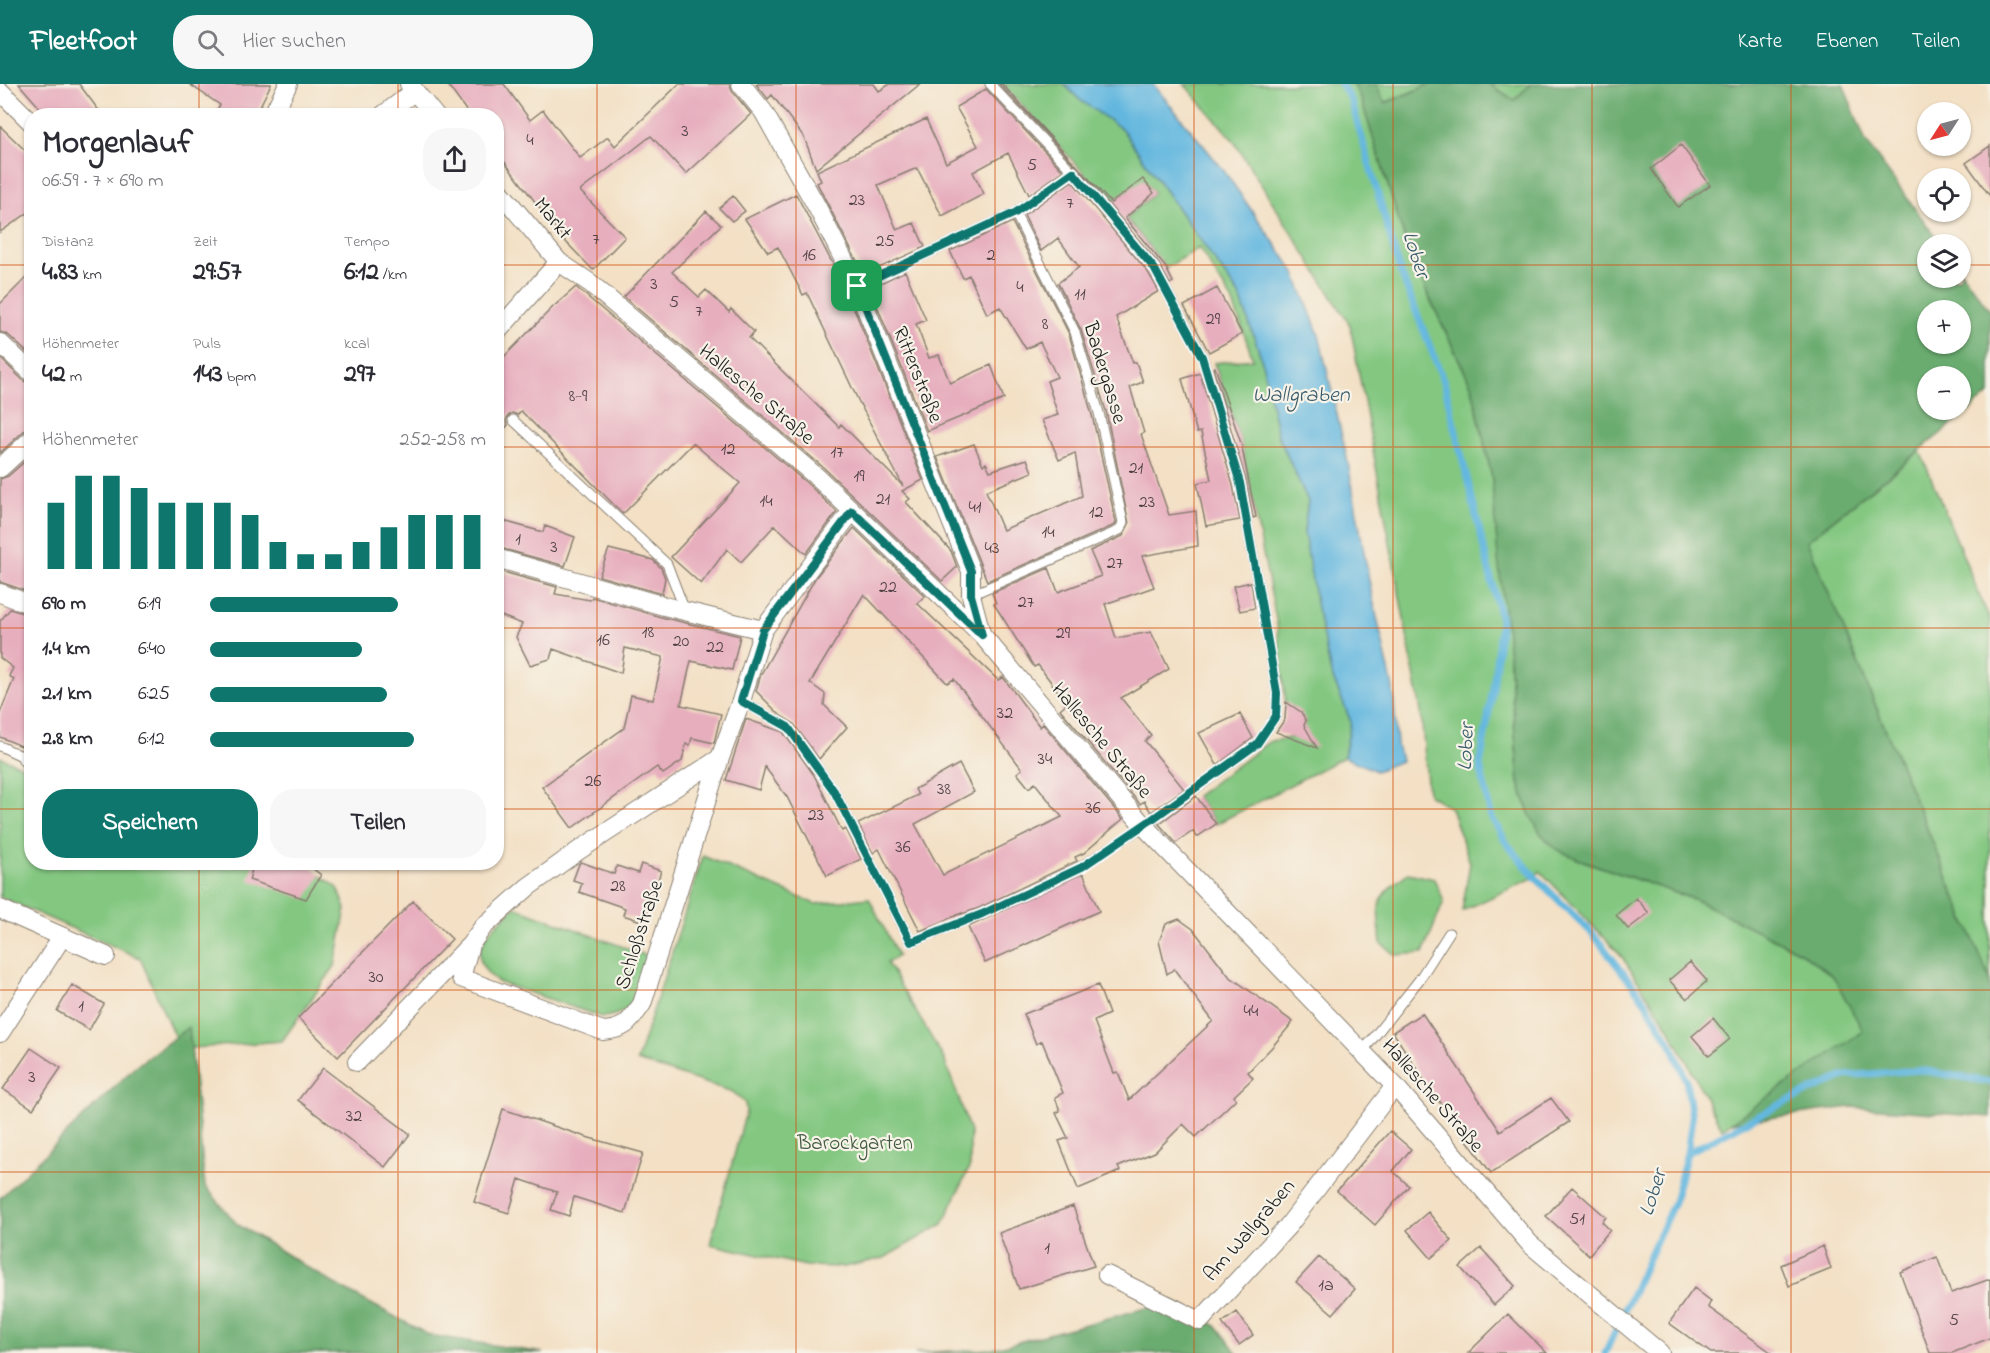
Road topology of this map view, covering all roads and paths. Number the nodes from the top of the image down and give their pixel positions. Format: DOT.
graph roads {
  1 [pos="288,84"];
  2 [pos="741,84"];
  3 [pos="990,84"];
  4 [pos="412,88"];
  5 [pos="0,91"];
  6 [pos="276,108"];
  7 [pos="391,108"];
  8 [pos="428,108"];
  9 [pos="24,115"];
  10 [pos="1073,172"];
  11 [pos="504,197"];
  12 [pos="1015,213"];
  13 [pos="559,262"];
  14 [pos="857,286"];
  15 [pos="504,324"];
  16 [pos="0,343"];
  17 [pos="24,366"];
  18 [pos="513,420"];
  19 [pos="24,446"];
  20 [pos="0,468"];
  21 [pos="852,511"];
  22 [pos="504,560"];
  23 [pos="0,593"];
  24 [pos="971,595"];
  25 [pos="24,602"];
  26 [pos="685,611"];
  27 [pos="763,630"];
  28 [pos="982,635"];
  29 [pos="741,701"];
  30 [pos="0,746"];
  31 [pos="24,754"];
  32 [pos="720,758"];
  33 [pos="1143,825"];
  34 [pos="0,909"];
  35 [pos="1449,933"];
  36 [pos="62,937"];
  37 [pos="470,945"];
  38 [pos="106,956"];
  39 [pos="0,1033"];
  40 [pos="1363,1051"];
  41 [pos="357,1062"];
  42 [pos="1395,1086"];
  43 [pos="1107,1275"];
  44 [pos="1660,1353"];
  1 -- 6 [label="street"];
  2 -- 14 [label="street, Ritterstraße"];
  3 -- 10 [label="lane"];
  4 -- 7 [label="street"];
  4 -- 8 [label="street"];
  5 -- 9 [label="street"];
  10 -- 12 [label="lane"];
  10 -- 33 [label="lane"];
  11 -- 13 [label="street, Markt"];
  12 -- 14 [label="lane"];
  12 -- 24 [label="lane, Badergasse"];
  13 -- 15 [label="street, Markt"];
  13 -- 21 [label="street, Hallesche Straße"];
  14 -- 24 [label="street, Ritterstraße"];
  16 -- 17 [label="street"];
  18 -- 26 [label="lane"];
  19 -- 20 [label="street"];
  21 -- 27 [label="street, Schloßstraße"];
  21 -- 28 [label="street, Hallesche Straße"];
  22 -- 26 [label="street"];
  23 -- 25 [label="street"];
  24 -- 28 [label="street, Ritterstraße"];
  26 -- 27 [label="street"];
  27 -- 29 [label="street, Schloßstraße"];
  28 -- 33 [label="street, Hallesche Straße"];
  29 -- 32 [label="street, Schloßstraße"];
  29 -- 33 [label="lane"];
  30 -- 31 [label="lane"];
  32 -- 37 [label="street, Schloßstraße"];
  32 -- 37 [label="street, Schloßstraße"];
  33 -- 40 [label="street, Hallesche Straße"];
  34 -- 36 [label="street"];
  35 -- 40 [label="lane"];
  36 -- 38 [label="street"];
  36 -- 39 [label="street"];
  37 -- 41 [label="street, Schloßstraße"];
  40 -- 42 [label="street, Hallesche Straße"];
  42 -- 43 [label="street, Am Wallgraben"];
  42 -- 44 [label="street, Hallesche Straße"];
}
